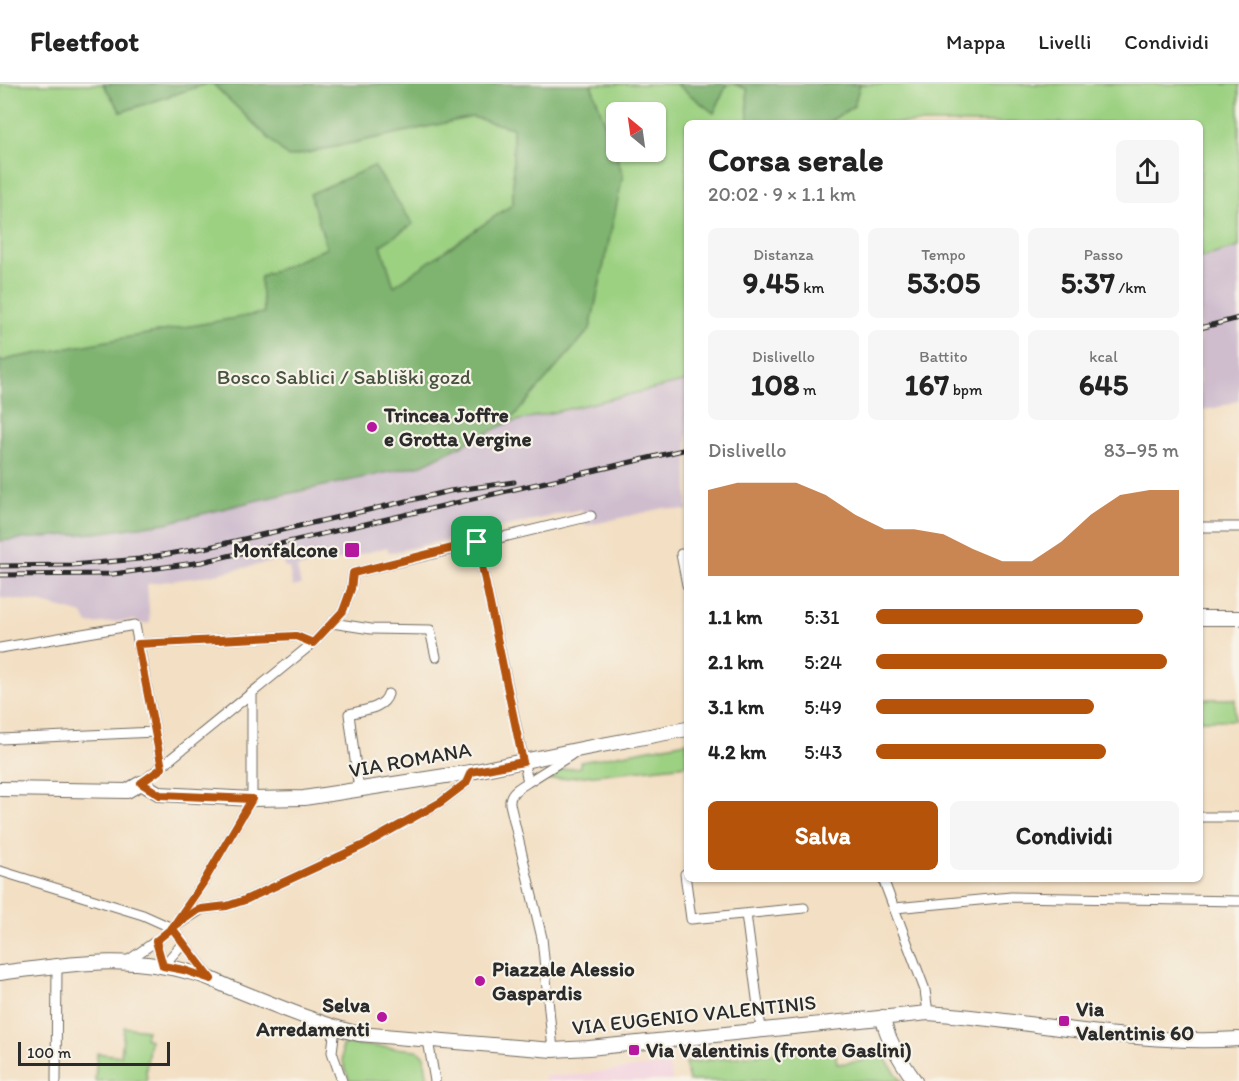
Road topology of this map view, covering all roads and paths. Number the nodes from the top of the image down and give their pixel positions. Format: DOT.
graph roads {
  1 [pos="591,516"];
  2 [pos="1203,527"];
  3 [pos="1239,527"];
  4 [pos="477,542"];
  5 [pos="681,554"];
  6 [pos="684,570"];
  7 [pos="1203,618"];
  8 [pos="1239,618"];
  9 [pos="332,623"];
  10 [pos="313,643"];
  11 [pos="138,644"];
  12 [pos="0,648"];
  13 [pos="436,657"];
  14 [pos="388,694"];
  15 [pos="252,695"];
  16 [pos="684,730"];
  17 [pos="155,732"];
  18 [pos="0,740"];
  19 [pos="586,748"];
  20 [pos="523,762"];
  21 [pos="162,768"];
  22 [pos="471,772"];
  23 [pos="528,782"];
  24 [pos="141,783"];
  25 [pos="0,789"];
  26 [pos="359,790"];
  27 [pos="252,799"];
  28 [pos="1203,817"];
  29 [pos="1239,817"];
  30 [pos="0,871"];
  31 [pos="686,882"];
  32 [pos="884,882"];
  33 [pos="1239,901"];
  34 [pos="804,908"];
  35 [pos="895,908"];
  36 [pos="746,914"];
  37 [pos="172,928"];
  38 [pos="156,941"];
  39 [pos="183,943"];
  40 [pos="126,962"];
  41 [pos="57,966"];
  42 [pos="163,966"];
  43 [pos="0,973"];
  44 [pos="211,979"];
  45 [pos="928,1012"];
  46 [pos="883,1017"];
  47 [pos="335,1028"];
  48 [pos="760,1029"];
  49 [pos="1239,1039"];
  50 [pos="428,1040"];
  51 [pos="553,1050"];
  52 [pos="56,1081"];
  53 [pos="342,1081"];
  54 [pos="435,1081"];
  55 [pos="915,1081"];
  1 -- 4 [label="street"];
  2 -- 3 [label="street"];
  4 -- 9 [label="street"];
  4 -- 20 [label="street"];
  5 -- 6 [label="street"];
  7 -- 8 [label="main road"];
  9 -- 10 [label="street"];
  9 -- 13 [label="street"];
  10 -- 11 [label="street"];
  10 -- 15 [label="street"];
  11 -- 12 [label="street"];
  11 -- 17 [label="street"];
  14 -- 26 [label="street"];
  15 -- 21 [label="street"];
  15 -- 27 [label="street"];
  16 -- 19 [label="main road, VIA ROMANA"];
  17 -- 18 [label="street"];
  17 -- 21 [label="street"];
  19 -- 20 [label="main road, VIA ROMANA"];
  19 -- 23 [label="street"];
  20 -- 22 [label="main road, VIA ROMANA"];
  20 -- 23 [label="street"];
  21 -- 24 [label="street"];
  22 -- 26 [label="main road, VIA ROMANA"];
  22 -- 37 [label="street"];
  23 -- 51 [label="street"];
  24 -- 25 [label="main road"];
  24 -- 27 [label="main road, VIA ROMANA"];
  26 -- 27 [label="main road, VIA ROMANA"];
  27 -- 37 [label="street"];
  28 -- 29 [label="street"];
  30 -- 37 [label="street"];
  31 -- 36 [label="street"];
  32 -- 35 [label="street"];
  33 -- 35 [label="street"];
  34 -- 36 [label="street"];
  35 -- 45 [label="street"];
  36 -- 48 [label="street"];
  37 -- 38 [label="street"];
  37 -- 39 [label="street"];
  38 -- 40 [label="street"];
  38 -- 42 [label="street"];
  39 -- 42 [label="street"];
  39 -- 44 [label="street"];
  40 -- 41 [label="main road, VIA EUGENIO VALENTINIS"];
  40 -- 42 [label="main road, VIA EUGENIO VALENTINIS"];
  41 -- 43 [label="main road, VIA EUGENIO VALENTINIS"];
  41 -- 52 [label="street"];
  42 -- 44 [label="main road, VIA EUGENIO VALENTINIS"];
  44 -- 47 [label="main road, VIA EUGENIO VALENTINIS"];
  45 -- 46 [label="main road, VIA EUGENIO VALENTINIS"];
  45 -- 49 [label="main road, VIA EUGENIO VALENTINIS"];
  46 -- 48 [label="main road, VIA EUGENIO VALENTINIS"];
  46 -- 55 [label="main road"];
  47 -- 50 [label="main road, VIA EUGENIO VALENTINIS"];
  47 -- 53 [label="street"];
  48 -- 51 [label="main road, VIA EUGENIO VALENTINIS"];
  50 -- 51 [label="main road, VIA EUGENIO VALENTINIS"];
  50 -- 54 [label="street"];
}
